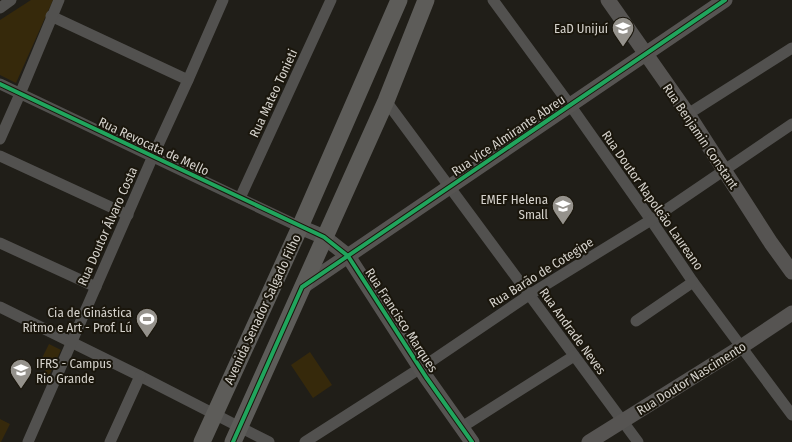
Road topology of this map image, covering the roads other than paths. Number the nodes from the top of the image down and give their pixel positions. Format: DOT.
graph roads {
  1 [pos="11,0"];
  2 [pos="59,0"];
  3 [pos="223,0"];
  4 [pos="331,0"];
  5 [pos="399,0"];
  6 [pos="426,0"];
  7 [pos="493,0"];
  8 [pos="608,0"];
  9 [pos="725,0"];
  10 [pos="0,8"];
  11 [pos="51,16"];
  12 [pos="792,48"];
  13 [pos="646,54"];
  14 [pos="188,80"];
  15 [pos="0,84"];
  16 [pos="20,94"];
  17 [pos="386,101"];
  18 [pos="570,105"];
  19 [pos="688,114"];
  20 [pos="792,124"];
  21 [pos="0,139"];
  22 [pos="0,156"];
  23 [pos="153,156"];
  24 [pos="724,170"];
  25 [pos="450,187"];
  26 [pos="240,198"];
  27 [pos="128,215"];
  28 [pos="651,220"];
  29 [pos="300,227"];
  30 [pos="324,237"];
  31 [pos="0,244"];
  32 [pos="348,256"];
  33 [pos="792,272"];
  34 [pos="693,282"];
  35 [pos="96,287"];
  36 [pos="302,287"];
  37 [pos="529,295"];
  38 [pos="0,307"];
  39 [pos="792,313"];
  40 [pos="636,321"];
  41 [pos="72,342"];
  42 [pos="741,347"];
  43 [pos="574,356"];
  44 [pos="420,368"];
  45 [pos="140,376"];
  46 [pos="214,414"];
  47 [pos="792,415"];
  48 [pos="623,421"];
  49 [pos="240,426"];
  50 [pos="462,427"];
  51 [pos="28,442"];
  52 [pos="110,442"];
  53 [pos="202,442"];
  54 [pos="233,442"];
  55 [pos="269,442"];
  56 [pos="305,442"];
  57 [pos="472,442"];
  58 [pos="589,442"];
  59 [pos="638,442"];
  1 -- 10 [label="street"];
  2 -- 11 [label="street"];
  3 -- 14 [label="street, Rua Doutor Álvaro Costa"];
  4 -- 26 [label="street, Rua Mateo Tonieti"];
  5 -- 29 [label="main road, Avenida Senador Salgado Filho"];
  6 -- 17 [label="main road, Avenida Senador Salgado Filho"];
  7 -- 18 [label="street, Rua Doutor Napoleão Laureano"];
  8 -- 13 [label="street, Rua Benjamin Constant"];
  9 -- 13 [label="street, Rua Vice Almirante Abreu"];
  11 -- 14 [label="street"];
  11 -- 16 [label="street"];
  12 -- 19 [label="street"];
  13 -- 18 [label="street, Rua Vice Almirante Abreu"];
  13 -- 19 [label="street, Rua Benjamin Constant"];
  14 -- 23 [label="street, Rua Doutor Álvaro Costa"];
  15 -- 16 [label="street, Rua Revocata de Mello"];
  16 -- 21 [label="street"];
  16 -- 23 [label="street, Rua Revocata de Mello"];
  17 -- 25 [label="street, Rua Andrade Neves"];
  17 -- 30 [label="main road, Avenida Senador Salgado Filho"];
  18 -- 25 [label="street, Rua Vice Almirante Abreu"];
  18 -- 28 [label="street, Rua Doutor Napoleão Laureano"];
  19 -- 24 [label="street, Rua Benjamin Constant"];
  20 -- 24 [label="street, Rua Barão de Cotegipe"];
  22 -- 27 [label="street"];
  23 -- 26 [label="street, Rua Revocata de Mello"];
  23 -- 27 [label="street, Rua Doutor Álvaro Costa"];
  24 -- 28 [label="street, Rua Barão de Cotegipe"];
  24 -- 33 [label="street, Rua Benjamin Constant"];
  25 -- 32 [label="street, Rua Vice Almirante Abreu"];
  25 -- 37 [label="street, Rua Andrade Neves"];
  26 -- 29 [label="street, Rua Revocata de Mello"];
  27 -- 35 [label="street, Rua Doutor Álvaro Costa"];
  28 -- 34 [label="street, Rua Doutor Napoleão Laureano"];
  28 -- 37 [label="street, Rua Barão de Cotegipe"];
  29 -- 30 [label="street, Rua Francisco Marques"];
  29 -- 46 [label="main road, Avenida Senador Salgado Filho"];
  30 -- 32 [label="street, Rua Francisco Marques"];
  30 -- 36 [label="main road, Avenida Senador Salgado Filho"];
  31 -- 35 [label="street"];
  32 -- 36 [label="street, Rua Vice Almirante Abreu"];
  32 -- 44 [label="street, Rua Francisco Marques"];
  34 -- 40 [label="street"];
  34 -- 42 [label="street, Rua Doutor Napoleão Laureano"];
  35 -- 41 [label="street, Rua Doutor Álvaro Costa"];
  36 -- 49 [label="main road, Avenida Senador Salgado Filho"];
  37 -- 43 [label="street, Rua Andrade Neves"];
  37 -- 44 [label="street, Rua Barão de Cotegipe"];
  38 -- 41 [label="street"];
  39 -- 42 [label="street, Rua Doutor Nascimento"];
  41 -- 45 [label="street"];
  41 -- 51 [label="street, Rua Doutor Álvaro Costa"];
  42 -- 47 [label="street, Rua Doutor Napoleão Laureano"];
  42 -- 48 [label="street, Rua Doutor Nascimento"];
  43 -- 48 [label="street, Rua Andrade Neves"];
  43 -- 50 [label="street"];
  44 -- 50 [label="street, Rua Francisco Marques"];
  44 -- 56 [label="street, Rua Barão de Cotegipe"];
  45 -- 46 [label="street"];
  45 -- 52 [label="street"];
  46 -- 49 [label="street"];
  46 -- 53 [label="main road, Avenida Senador Salgado Filho"];
  48 -- 58 [label="street, Rua Doutor Nascimento"];
  48 -- 59 [label="street, Rua Andrade Neves"];
  49 -- 54 [label="main road, Avenida Senador Salgado Filho"];
  49 -- 55 [label="street"];
  50 -- 57 [label="street, Rua Francisco Marques"];
}
